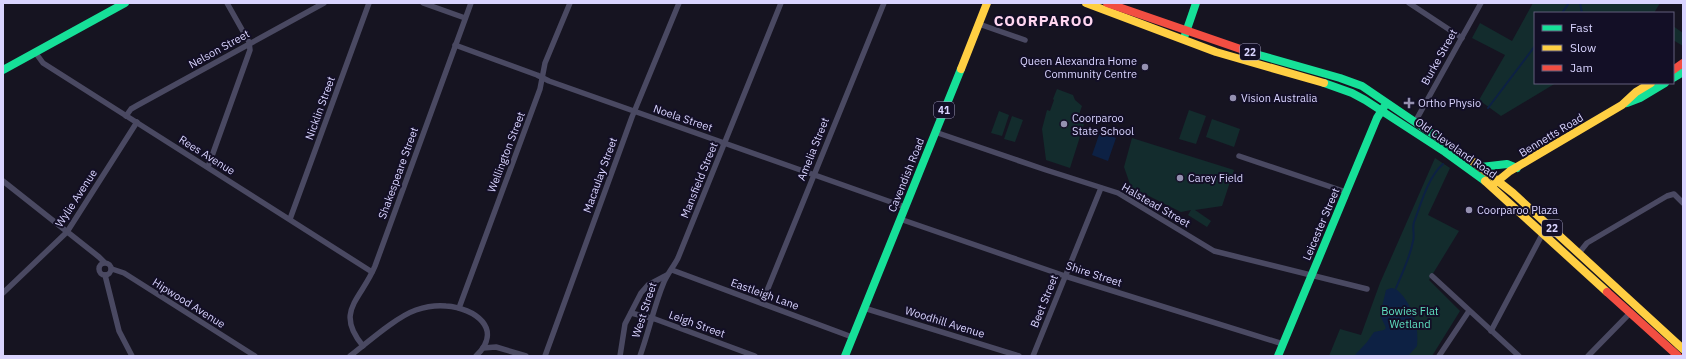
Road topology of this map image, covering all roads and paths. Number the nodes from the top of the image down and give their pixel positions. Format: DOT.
graph roads {
  1 [pos="125,3"];
  2 [pos="227,3"];
  3 [pos="324,3"];
  4 [pos="369,3"];
  5 [pos="423,3"];
  6 [pos="470,3"];
  7 [pos="570,3"];
  8 [pos="679,3"];
  9 [pos="781,3"];
  10 [pos="884,3"];
  11 [pos="988,3"];
  12 [pos="1086,3"];
  13 [pos="1107,3"];
  14 [pos="1196,3"];
  15 [pos="1409,3"];
  16 [pos="1482,3"];
  17 [pos="465,18"];
  18 [pos="979,24"];
  19 [pos="1186,31"];
  20 [pos="1462,38"];
  21 [pos="1025,40"];
  22 [pos="1183,40"];
  23 [pos="249,44"];
  24 [pos="455,45"];
  25 [pos="35,52"];
  26 [pos="1683,63"];
  27 [pos="1674,69"];
  28 [pos="3,70"];
  29 [pos="1683,72"];
  30 [pos="1674,77"];
  31 [pos="542,78"];
  32 [pos="1649,84"];
  33 [pos="1663,84"];
  34 [pos="1387,103"];
  35 [pos="1622,104"];
  36 [pos="1382,111"];
  37 [pos="635,112"];
  38 [pos="126,116"];
  39 [pos="137,122"];
  40 [pos="1415,122"];
  41 [pos="935,132"];
  42 [pos="725,143"];
  43 [pos="1240,156"];
  44 [pos="208,167"];
  45 [pos="1481,167"];
  46 [pos="1516,168"];
  47 [pos="814,174"];
  48 [pos="1498,180"];
  49 [pos="3,181"];
  50 [pos="1492,186"];
  51 [pos="1101,188"];
  52 [pos="1346,192"];
  53 [pos="1683,203"];
  54 [pos="905,207"];
  55 [pos="290,219"];
  56 [pos="900,219"];
  57 [pos="67,232"];
  58 [pos="1543,233"];
  59 [pos="1579,253"];
  60 [pos="104,262"];
  61 [pos="112,269"];
  62 [pos="672,270"];
  63 [pos="372,272"];
  64 [pos="667,274"];
  65 [pos="105,275"];
  66 [pos="1312,275"];
  67 [pos="1066,276"];
  68 [pos="1432,276"];
  69 [pos="1367,289"];
  70 [pos="3,293"];
  71 [pos="762,303"];
  72 [pos="1637,306"];
  73 [pos="459,308"];
  74 [pos="864,308"];
  75 [pos="1469,311"];
  76 [pos="1630,312"];
  77 [pos="631,313"];
  78 [pos="651,318"];
  79 [pos="1491,331"];
  80 [pos="852,337"];
  81 [pos="1283,344"];
  82 [pos="363,346"];
  83 [pos="483,348"];
  84 [pos="1683,349"];
  85 [pos="739,353"];
  86 [pos="132,356"];
  87 [pos="255,356"];
  88 [pos="350,356"];
  89 [pos="476,356"];
  90 [pos="526,356"];
  91 [pos="545,356"];
  92 [pos="620,356"];
  93 [pos="640,356"];
  94 [pos="755,356"];
  95 [pos="845,356"];
  96 [pos="1019,356"];
  97 [pos="1033,356"];
  98 [pos="1278,356"];
  99 [pos="1439,356"];
  100 [pos="1519,356"];
  101 [pos="1588,356"];
  102 [pos="1678,356"];
  1 -- 25 [label="main road"];
  2 -- 23 [label="street"];
  3 -- 23 [label="street, Nelson Street"];
  4 -- 55 [label="street, Nicklin Street"];
  5 -- 17 [label="street"];
  6 -- 17 [label="street, Shakespeare Street"];
  7 -- 31 [label="street, Wellington Street"];
  8 -- 37 [label="street, Macaulay Street"];
  9 -- 42 [label="street, Mansfield Street"];
  10 -- 47 [label="street, Amelia Street"];
  11 -- 18 [label="main road, Cavendish Road / 41"];
  12 -- 22 [label="main road, Old Cleveland Road / 22"];
  13 -- 19 [label="main road, Old Cleveland Road / 22"];
  14 -- 19 [label="main road"];
  15 -- 20 [label="street"];
  16 -- 20 [label="street, Burke Street"];
  17 -- 24 [label="street, Shakespeare Street"];
  18 -- 21 [label="street"];
  18 -- 41 [label="main road, Cavendish Road / 41"];
  19 -- 22 [label="main road"];
  19 -- 34 [label="main road, Old Cleveland Road / 22"];
  20 -- 40 [label="street, Burke Street"];
  22 -- 36 [label="main road, Old Cleveland Road / 22"];
  23 -- 38 [label="street, Nelson Street"];
  23 -- 44 [label="street"];
  24 -- 31 [label="street, Noela Street"];
  24 -- 63 [label="street, Shakespeare Street"];
  25 -- 28 [label="main road"];
  25 -- 38 [label="street, Rees Avenue"];
  26 -- 27 [label="main road"];
  29 -- 30 [label="main road"];
  31 -- 37 [label="street, Noela Street"];
  31 -- 73 [label="street, Wellington Street"];
  32 -- 35 [label="main road, Bennetts Road"];
  33 -- 35 [label="main road, Bennetts Road"];
  34 -- 36 [label="main road, Leicester Street"];
  34 -- 40 [label="main road, Old Cleveland Road / 22"];
  35 -- 46 [label="main road, Bennetts Road"];
  36 -- 50 [label="main road, Old Cleveland Road / 22"];
  36 -- 52 [label="main road, Leicester Street"];
  37 -- 42 [label="street, Noela Street"];
  37 -- 91 [label="street, Macaulay Street"];
  38 -- 39 [label="street, Rees Avenue"];
  39 -- 44 [label="street, Rees Avenue"];
  39 -- 57 [label="street, Wylie Avenue"];
  40 -- 45 [label="main road, Old Cleveland Road / 22"];
  41 -- 51 [label="street, Halstead Street"];
  41 -- 54 [label="main road, Cavendish Road / 41"];
  42 -- 47 [label="street, Noela Street"];
  42 -- 62 [label="street, Mansfield Street"];
  43 -- 52 [label="street"];
  44 -- 55 [label="street, Rees Avenue"];
  45 -- 46 [label="main road"];
  45 -- 48 [label="main road, Old Cleveland Road / 22"];
  46 -- 48 [label="main road, Bennetts Road"];
  47 -- 54 [label="street, Noela Street"];
  47 -- 71 [label="street, Amelia Street"];
  48 -- 50 [label="main road, Bennetts Road"];
  48 -- 59 [label="main road, Old Cleveland Road / 22"];
  49 -- 57 [label="street"];
  50 -- 58 [label="main road, Old Cleveland Road / 22"];
  51 -- 66 [label="street, Halstead Street"];
  51 -- 67 [label="street, Beet Street"];
  52 -- 66 [label="main road, Leicester Street"];
  53 -- 59 [label="street"];
  54 -- 56 [label="main road, Cavendish Road / 41"];
  55 -- 63 [label="street, Rees Avenue"];
  56 -- 67 [label="street, Shire Street"];
  56 -- 74 [label="main road, Cavendish Road / 41"];
  57 -- 60 [label="street"];
  57 -- 70 [label="street, Wylie Avenue"];
  58 -- 76 [label="main road, Old Cleveland Road / 22"];
  58 -- 79 [label="street"];
  59 -- 72 [label="main road, Old Cleveland Road / 22"];
  60 -- 61 [label="street"];
  60 -- 65 [label="street"];
  61 -- 65 [label="street"];
  61 -- 87 [label="street, Hipwood Avenue"];
  62 -- 64 [label="street, Mansfield Street"];
  62 -- 71 [label="street, Eastleigh Lane"];
  63 -- 82 [label="street, Shakespeare Street"];
  64 -- 77 [label="street, West Street"];
  64 -- 78 [label="street, West Street"];
  65 -- 86 [label="street"];
  66 -- 69 [label="street, Halstead Street"];
  66 -- 81 [label="main road, Leicester Street"];
  67 -- 81 [label="street, Shire Street"];
  67 -- 97 [label="street, Beet Street"];
  68 -- 75 [label="street"];
  71 -- 80 [label="street, Eastleigh Lane"];
  72 -- 76 [label="street"];
  72 -- 84 [label="main road, Old Cleveland Road / 22"];
  73 -- 82 [label="street"];
  73 -- 83 [label="street"];
  74 -- 80 [label="main road, Cavendish Road / 41"];
  74 -- 96 [label="street, Woodhill Avenue"];
  75 -- 79 [label="street"];
  75 -- 99 [label="street"];
  76 -- 101 [label="street"];
  76 -- 102 [label="main road, Old Cleveland Road / 22"];
  77 -- 78 [label="street, Leigh Street"];
  77 -- 92 [label="street, West Street"];
  78 -- 85 [label="street, Leigh Street"];
  78 -- 93 [label="street, West Street"];
  79 -- 100 [label="street"];
  80 -- 95 [label="main road, Cavendish Road / 41"];
  81 -- 98 [label="main road, Leicester Street"];
  82 -- 88 [label="street"];
  83 -- 89 [label="street"];
  83 -- 90 [label="street"];
  85 -- 94 [label="street, Leigh Street"];
}
